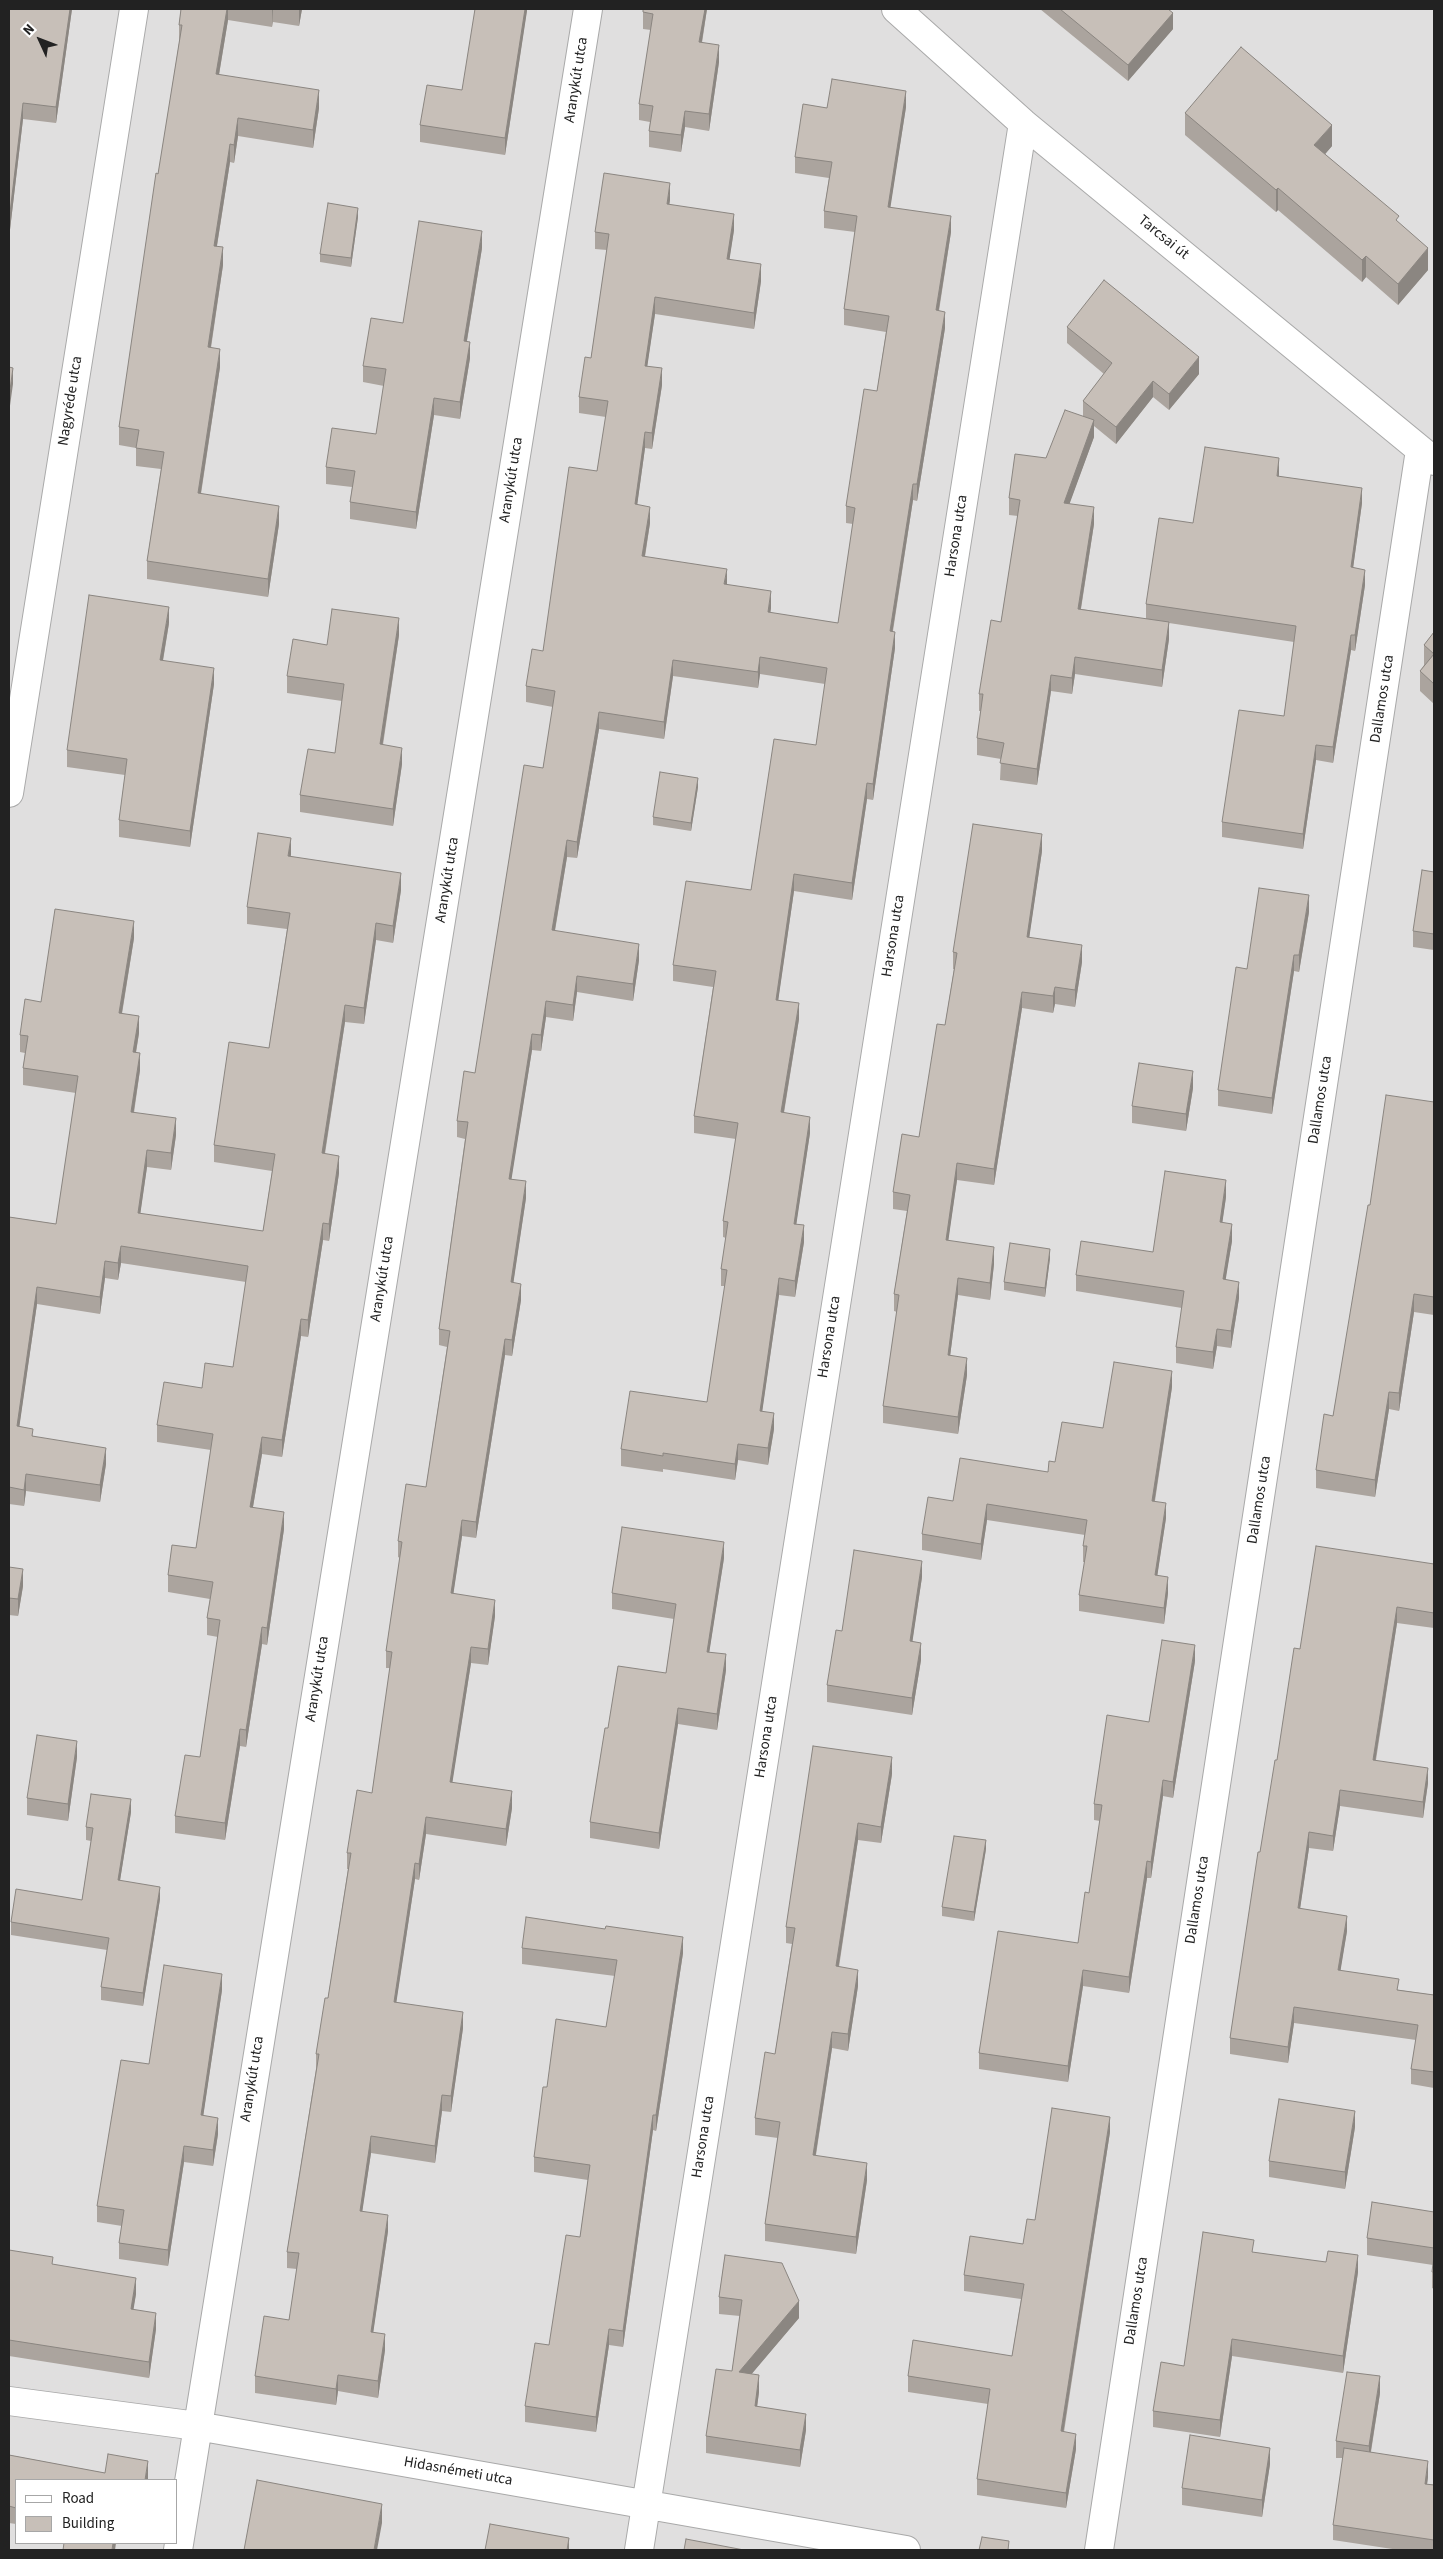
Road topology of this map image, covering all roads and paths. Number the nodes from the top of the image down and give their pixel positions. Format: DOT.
graph roads {
  1 [pos="134,9"];
  2 [pos="588,9"];
  3 [pos="896,9"];
  4 [pos="1023,123"];
  5 [pos="1427,456"];
  6 [pos="9,793"];
  7 [pos="9,2401"];
  8 [pos="197,2426"];
  9 [pos="645,2504"];
  10 [pos="178,2550"];
  11 [pos="639,2550"];
  12 [pos="906,2550"];
  13 [pos="1099,2550"];
  1 -- 6 [label="street, Nagyréde utca"];
  2 -- 8 [label="street, Aranykút utca"];
  3 -- 4 [label="street, Tarcsai út"];
  4 -- 5 [label="street, Tarcsai út"];
  4 -- 9 [label="street, Harsona utca"];
  5 -- 13 [label="street, Dallamos utca"];
  7 -- 8 [label="street, Hidasnémeti utca"];
  8 -- 9 [label="street, Hidasnémeti utca"];
  8 -- 10 [label="street, Aranykút utca"];
  9 -- 11 [label="street, Harsona utca"];
  9 -- 12 [label="street, Hidasnémeti utca"];
}
